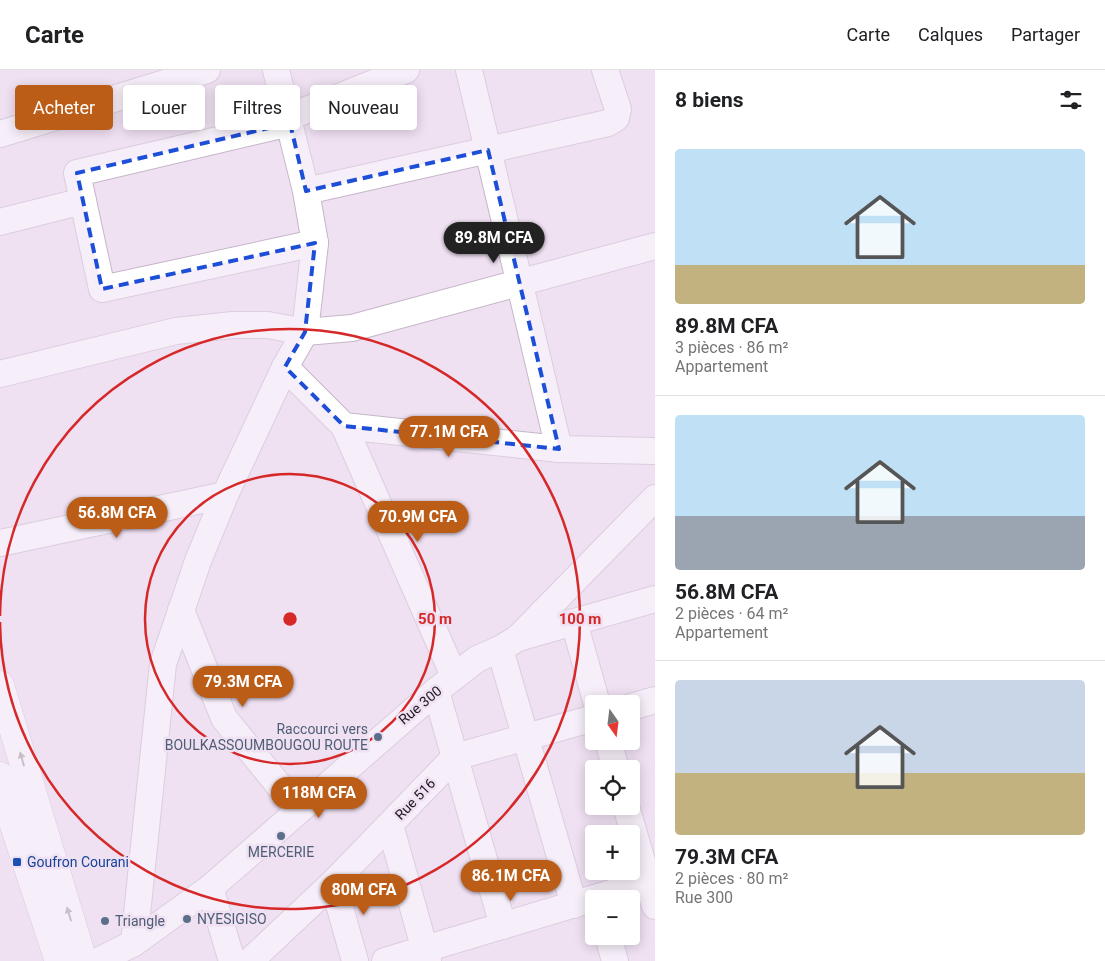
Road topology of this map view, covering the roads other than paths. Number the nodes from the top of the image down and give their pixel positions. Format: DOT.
graph roads {
  1 [pos="207,70"];
  2 [pos="276,70"];
  3 [pos="406,70"];
  4 [pos="469,70"];
  5 [pos="605,70"];
  6 [pos="280,85"];
  7 [pos="300,116"];
  8 [pos="251,130"];
  9 [pos="292,130"];
  10 [pos="0,134"];
  11 [pos="488,150"];
  12 [pos="306,191"];
  13 [pos="83,201"];
  14 [pos="0,222"];
  15 [pos="315,243"];
  16 [pos="655,246"];
  17 [pos="520,282"];
  18 [pos="305,332"];
  19 [pos="285,366"];
  20 [pos="0,374"];
  21 [pos="344,426"];
  22 [pos="559,448"];
  23 [pos="655,451"];
  24 [pos="225,494"];
  25 [pos="655,498"];
  26 [pos="0,543"];
  27 [pos="655,599"];
  28 [pos="182,610"];
  29 [pos="574,622"];
  30 [pos="509,644"];
  31 [pos="445,684"];
  32 [pos="0,685"];
  33 [pos="594,695"];
  34 [pos="655,700"];
  35 [pos="640,704"];
  36 [pos="585,721"];
  37 [pos="526,737"];
  38 [pos="455,757"];
  39 [pos="0,776"];
  40 [pos="299,810"];
  41 [pos="629,815"];
  42 [pos="17,818"];
  43 [pos="390,825"];
  44 [pos="333,883"];
  45 [pos="210,888"];
  46 [pos="585,890"];
  47 [pos="652,894"];
  48 [pos="585,901"];
  49 [pos="503,926"];
  50 [pos="134,943"];
  51 [pos="611,945"];
  52 [pos="426,955"];
  53 [pos="59,961"];
  54 [pos="83,961"];
  55 [pos="98,961"];
  56 [pos="232,961"];
  57 [pos="250,961"];
  58 [pos="355,961"];
  59 [pos="385,961"];
  60 [pos="615,961"];
  1 -- 10 [label="street"];
  2 -- 6 [label="street"];
  3 -- 7 [label="street"];
  4 -- 11 [label="street"];
  5 -- 11 [label="street"];
  8 -- 13 [label="street"];
  9 -- 12 [label="street"];
  11 -- 12 [label="street"];
  11 -- 17 [label="street"];
  12 -- 15 [label="street"];
  13 -- 14 [label="street"];
  13 -- 15 [label="street"];
  15 -- 18 [label="street"];
  16 -- 17 [label="street"];
  17 -- 18 [label="street"];
  17 -- 22 [label="street"];
  18 -- 19 [label="street"];
  18 -- 20 [label="street"];
  19 -- 21 [label="street"];
  19 -- 24 [label="street"];
  21 -- 22 [label="street"];
  21 -- 31 [label="street"];
  22 -- 23 [label="street"];
  24 -- 26 [label="street"];
  24 -- 28 [label="street"];
  25 -- 30 [label="street"];
  27 -- 29 [label="street, Rue 300"];
  28 -- 40 [label="street"];
  28 -- 50 [label="street"];
  29 -- 30 [label="street, Rue 300"];
  29 -- 33 [label="street"];
  30 -- 31 [label="street, Rue 300"];
  30 -- 37 [label="street"];
  31 -- 38 [label="street"];
  31 -- 40 [label="street, Rue 300"];
  42 -- 32 [label="main road, one-way"];
  34 -- 35 [label="street"];
  36 -- 37 [label="street"];
  37 -- 38 [label="street"];
  37 -- 46 [label="street"];
  38 -- 43 [label="street, Rue 516"];
  38 -- 49 [label="street"];
  39 -- 42 [label="main road"];
  40 -- 45 [label="street, Rue 300"];
  41 -- 47 [label="street"];
  42 -- 53 [label="main road"];
  54 -- 42 [label="main road, one-way"];
  43 -- 44 [label="street, Rue 516"];
  43 -- 52 [label="street"];
  44 -- 57 [label="street, Rue 516"];
  44 -- 58 [label="street"];
  45 -- 50 [label="street, Rue 300"];
  45 -- 56 [label="street"];
  48 -- 49 [label="street"];
  49 -- 52 [label="street"];
  50 -- 55 [label="street, Rue 300"];
  51 -- 60 [label="street"];
  52 -- 59 [label="street"];
}
